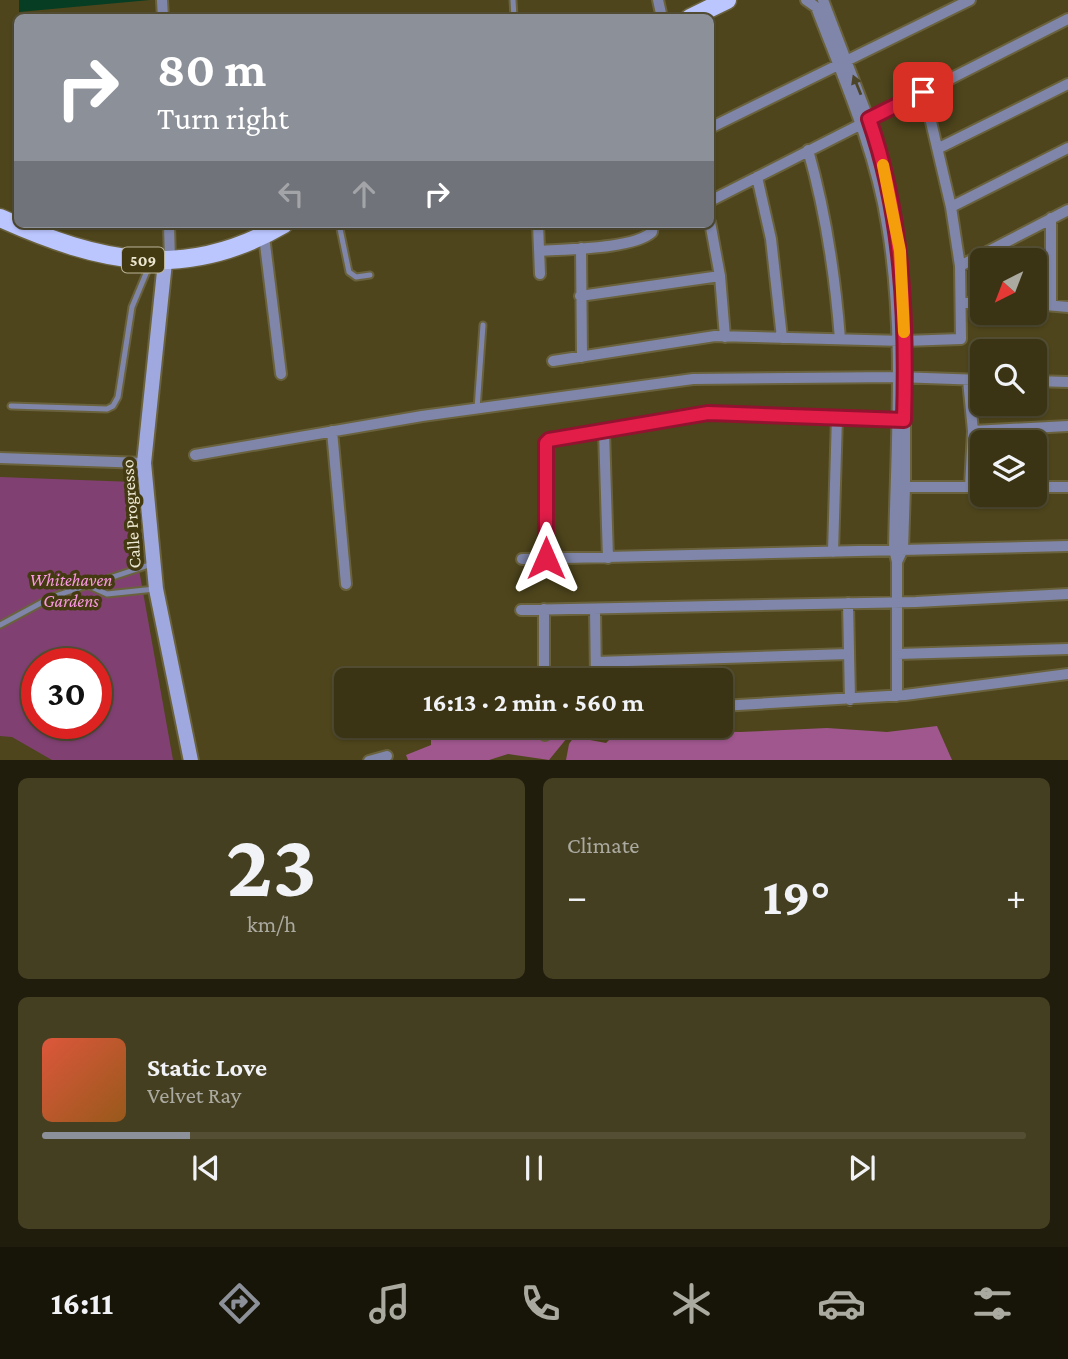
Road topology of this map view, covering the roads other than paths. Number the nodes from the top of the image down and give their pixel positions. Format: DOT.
graph roads {
  1 [pos="727,0"];
  2 [pos="806,0"];
  3 [pos="970,0"];
  4 [pos="821,3"];
  5 [pos="698,14"];
  6 [pos="1068,19"];
  7 [pos="842,65"];
  8 [pos="1068,84"];
  9 [pos="923,92"];
  10 [pos="864,121"];
  11 [pos="714,126"];
  12 [pos="939,148"];
  13 [pos="1068,148"];
  14 [pos="808,150"];
  15 [pos="757,177"];
  16 [pos="714,199"];
  17 [pos="951,207"];
  18 [pos="1068,210"];
  19 [pos="1051,218"];
  20 [pos="35,228"];
  21 [pos="168,228"];
  22 [pos="277,228"];
  23 [pos="340,228"];
  24 [pos="538,228"];
  25 [pos="652,228"];
  26 [pos="711,228"];
  27 [pos="264,236"];
  28 [pos="581,248"];
  29 [pos="540,251"];
  30 [pos="162,262"];
  31 [pos="960,266"];
  32 [pos="540,274"];
  33 [pos="370,275"];
  34 [pos="720,276"];
  35 [pos="580,296"];
  36 [pos="961,303"];
  37 [pos="970,303"];
  38 [pos="1047,304"];
  39 [pos="1051,304"];
  40 [pos="1068,307"];
  41 [pos="483,325"];
  42 [pos="725,337"];
  43 [pos="782,338"];
  44 [pos="840,339"];
  45 [pos="900,341"];
  46 [pos="582,356"];
  47 [pos="553,361"];
  48 [pos="281,374"];
  49 [pos="901,378"];
  50 [pos="968,380"];
  51 [pos="1047,382"];
  52 [pos="1068,383"];
  53 [pos="11,406"];
  54 [pos="477,410"];
  55 [pos="836,417"];
  56 [pos="900,420"];
  57 [pos="1068,426"];
  58 [pos="973,430"];
  59 [pos="992,430"];
  60 [pos="332,431"];
  61 [pos="604,431"];
  62 [pos="195,455"];
  63 [pos="0,458"];
  64 [pos="144,463"];
  65 [pos="905,487"];
  66 [pos="970,487"];
  67 [pos="1047,487"];
  68 [pos="1068,487"];
  69 [pos="1068,546"];
  70 [pos="898,549"];
  71 [pos="834,552"];
  72 [pos="546,558"];
  73 [pos="608,558"];
  74 [pos="522,559"];
  75 [pos="152,564"];
  76 [pos="345,584"];
  77 [pos="87,585"];
  78 [pos="156,589"];
  79 [pos="1068,594"];
  80 [pos="898,601"];
  81 [pos="848,603"];
  82 [pos="595,609"];
  83 [pos="521,610"];
  84 [pos="544,610"];
  85 [pos="0,625"];
  86 [pos="1068,649"];
  87 [pos="849,654"];
  88 [pos="897,654"];
  89 [pos="596,662"];
  90 [pos="544,668"];
  91 [pos="596,668"];
  92 [pos="1068,674"];
  93 [pos="897,695"];
  94 [pos="850,700"];
  95 [pos="733,705"];
  96 [pos="387,756"];
  97 [pos="191,760"];
  98 [pos="373,760"];
  1 -- 5 [label="main road"];
  2 -- 4 [label="street"];
  3 -- 7 [label="street"];
  4 -- 7 [label="street"];
  6 -- 9 [label="street"];
  7 -- 10 [label="street"];
  7 -- 11 [label="street"];
  8 -- 12 [label="street"];
  9 -- 10 [label="street"];
  9 -- 12 [label="street"];
  10 -- 14 [label="street"];
  10 -- 45 [label="street"];
  12 -- 17 [label="street"];
  13 -- 17 [label="street"];
  14 -- 15 [label="street"];
  14 -- 44 [label="street"];
  15 -- 16 [label="street"];
  15 -- 43 [label="street"];
  17 -- 31 [label="street"];
  18 -- 19 [label="street"];
  19 -- 31 [label="street"];
  19 -- 39 [label="street"];
  20 -- 30 [label="main road, 509"];
  21 -- 30 [label="street, Calle Progresso"];
  22 -- 27 [label="main road, 509"];
  23 -- 33 [label="lane"];
  24 -- 29 [label="street"];
  25 -- 28 [label="street"];
  26 -- 34 [label="street"];
  27 -- 30 [label="main road, 509"];
  27 -- 48 [label="street"];
  28 -- 29 [label="street"];
  28 -- 35 [label="street"];
  29 -- 32 [label="street"];
  30 -- 53 [label="lane"];
  30 -- 64 [label="main road, Calle Progresso"];
  31 -- 36 [label="street"];
  34 -- 35 [label="street"];
  34 -- 42 [label="street"];
  35 -- 46 [label="street"];
  36 -- 37 [label="street"];
  36 -- 45 [label="street"];
  38 -- 39 [label="street"];
  39 -- 40 [label="street"];
  41 -- 54 [label="lane"];
  42 -- 43 [label="street"];
  42 -- 46 [label="street"];
  43 -- 44 [label="street"];
  44 -- 45 [label="street"];
  45 -- 49 [label="street"];
  46 -- 47 [label="street"];
  49 -- 50 [label="street"];
  49 -- 54 [label="street"];
  49 -- 56 [label="street"];
  50 -- 58 [label="street"];
  51 -- 52 [label="street"];
  54 -- 60 [label="street"];
  55 -- 56 [label="street"];
  55 -- 61 [label="street"];
  55 -- 71 [label="street"];
  56 -- 65 [label="street"];
  56 -- 70 [label="street"];
  57 -- 59 [label="street"];
  60 -- 62 [label="street"];
  60 -- 76 [label="street"];
  61 -- 72 [label="street"];
  61 -- 73 [label="street"];
  63 -- 64 [label="street"];
  64 -- 75 [label="main road, Calle Progresso"];
  65 -- 66 [label="street"];
  65 -- 70 [label="street"];
  67 -- 68 [label="street"];
  69 -- 70 [label="street"];
  70 -- 71 [label="street"];
  70 -- 80 [label="street"];
  71 -- 73 [label="street"];
  72 -- 73 [label="street"];
  72 -- 74 [label="street"];
  75 -- 77 [label="lane"];
  75 -- 78 [label="main road, Calle Progresso"];
  77 -- 78 [label="lane"];
  77 -- 85 [label="lane"];
  78 -- 97 [label="main road, Calle Progresso"];
  79 -- 80 [label="street"];
  80 -- 81 [label="street"];
  80 -- 88 [label="street"];
  81 -- 82 [label="street"];
  81 -- 87 [label="street"];
  82 -- 84 [label="street"];
  82 -- 89 [label="street"];
  83 -- 84 [label="street"];
  84 -- 90 [label="street"];
  86 -- 88 [label="street"];
  87 -- 89 [label="street"];
  87 -- 94 [label="street"];
  88 -- 93 [label="street"];
  89 -- 91 [label="street"];
  92 -- 93 [label="street"];
  93 -- 94 [label="street"];
  94 -- 95 [label="street"];
  96 -- 98 [label="street"];
}
